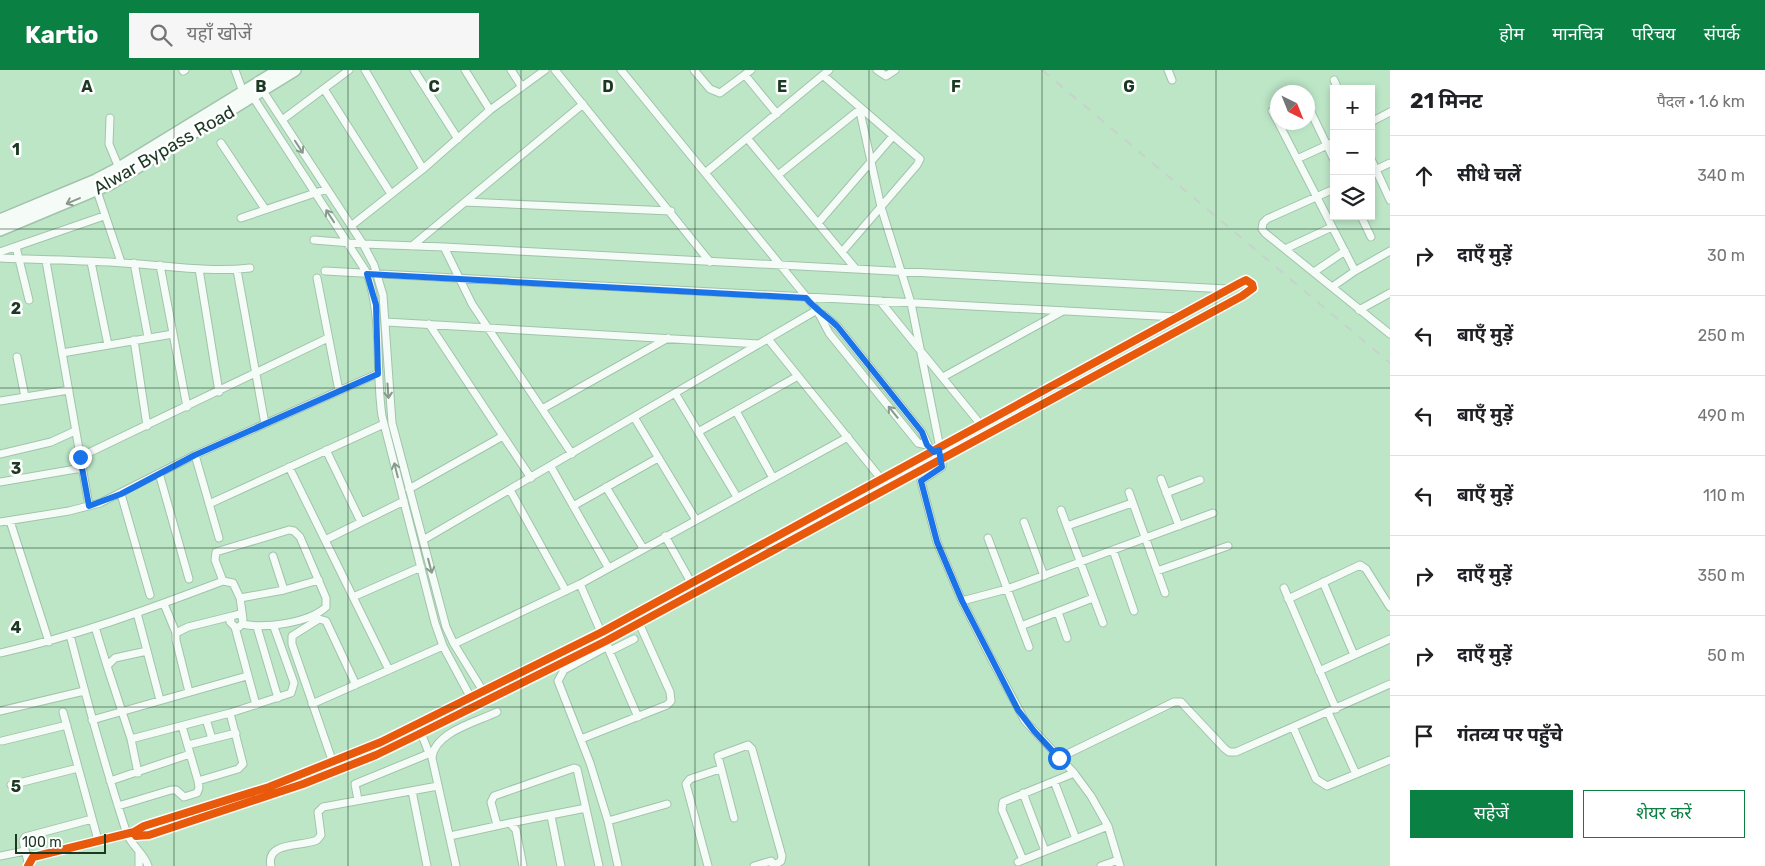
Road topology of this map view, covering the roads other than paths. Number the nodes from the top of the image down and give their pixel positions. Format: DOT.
graph roads {
  1 [pos="236,70"];
  2 [pos="279,70"];
  3 [pos="295,70"];
  4 [pos="349,70"];
  5 [pos="365,70"];
  6 [pos="414,70"];
  7 [pos="465,70"];
  8 [pos="511,70"];
  9 [pos="545,70"];
  10 [pos="555,70"];
  11 [pos="621,70"];
  12 [pos="694,70"];
  13 [pos="877,70"];
  14 [pos="895,70"];
  15 [pos="1168,70"];
  16 [pos="748,72"];
  17 [pos="826,73"];
  18 [pos="1172,80"];
  19 [pos="1334,80"];
  20 [pos="1336,85"];
  21 [pos="522,87"];
  22 [pos="324,89"];
  23 [pos="253,94"];
  24 [pos="583,104"];
  25 [pos="859,108"];
  26 [pos="490,110"];
  27 [pos="1390,112"];
  28 [pos="777,114"];
  29 [pos="110,118"];
  30 [pos="282,120"];
  31 [pos="1375,120"];
  32 [pos="1315,121"];
  33 [pos="1282,130"];
  34 [pos="893,136"];
  35 [pos="747,138"];
  36 [pos="458,139"];
  37 [pos="221,144"];
  38 [pos="1330,144"];
  39 [pos="1326,145"];
  40 [pos="1330,152"];
  41 [pos="1297,159"];
  42 [pos="871,162"];
  43 [pos="1390,163"];
  44 [pos="119,168"];
  45 [pos="423,169"];
  46 [pos="1375,170"];
  47 [pos="1375,172"];
  48 [pos="705,173"];
  49 [pos="778,175"];
  50 [pos="326,189"];
  51 [pos="1330,190"];
  52 [pos="97,191"];
  53 [pos="316,193"];
  54 [pos="391,194"];
  55 [pos="1316,196"];
  56 [pos="1390,200"];
  57 [pos="465,202"];
  58 [pos="881,207"];
  59 [pos="265,210"];
  60 [pos="670,211"];
  61 [pos="104,216"];
  62 [pos="241,218"];
  63 [pos="0,220"];
  64 [pos="1363,220"];
  65 [pos="818,223"];
  66 [pos="351,226"];
  67 [pos="1332,227"];
  68 [pos="0,230"];
  69 [pos="1371,237"];
  70 [pos="314,240"];
  71 [pos="347,243"];
  72 [pos="363,244"];
  73 [pos="412,246"];
  74 [pos="16,247"];
  75 [pos="444,247"];
  76 [pos="1285,249"];
  77 [pos="1345,251"];
  78 [pos="1390,251"];
  79 [pos="0,252"];
  80 [pos="842,252"];
  81 [pos="0,258"];
  82 [pos="21,259"];
  83 [pos="46,261"];
  84 [pos="91,262"];
  85 [pos="121,262"];
  86 [pos="710,262"];
  87 [pos="134,264"];
  88 [pos="160,266"];
  89 [pos="781,266"];
  90 [pos="250,268"];
  91 [pos="855,268"];
  92 [pos="199,269"];
  93 [pos="237,270"];
  94 [pos="326,271"];
  95 [pos="1355,271"];
  96 [pos="902,272"];
  97 [pos="1314,272"];
  98 [pos="367,274"];
  99 [pos="377,274"];
  100 [pos="317,278"];
  101 [pos="459,279"];
  102 [pos="1332,287"];
  103 [pos="1228,289"];
  104 [pos="1390,293"];
  105 [pos="806,298"];
  106 [pos="29,300"];
  107 [pos="880,301"];
  108 [pos="911,303"];
  109 [pos="1359,310"];
  110 [pos="1063,311"];
  111 [pos="818,312"];
  112 [pos="1176,317"];
  113 [pos="386,322"];
  114 [pos="429,324"];
  115 [pos="487,328"];
  116 [pos="173,334"];
  117 [pos="1390,334"];
  118 [pos="148,338"];
  119 [pos="328,338"];
  120 [pos="668,338"];
  121 [pos="768,339"];
  122 [pos="134,340"];
  123 [pos="759,344"];
  124 [pos="108,345"];
  125 [pos="921,351"];
  126 [pos="62,353"];
  127 [pos="17,357"];
  128 [pos="256,374"];
  129 [pos="378,374"];
  130 [pos="798,376"];
  131 [pos="942,377"];
  132 [pos="69,390"];
  133 [pos="339,391"];
  134 [pos="219,392"];
  135 [pos="675,393"];
  136 [pos="25,397"];
  137 [pos="0,401"];
  138 [pos="187,407"];
  139 [pos="542,409"];
  140 [pos="736,411"];
  141 [pos="634,418"];
  142 [pos="265,424"];
  143 [pos="384,424"];
  144 [pos="147,426"];
  145 [pos="982,426"];
  146 [pos="75,430"];
  147 [pos="698,432"];
  148 [pos="503,436"];
  149 [pos="848,437"];
  150 [pos="326,450"];
  151 [pos="936,451"];
  152 [pos="0,454"];
  153 [pos="572,454"];
  154 [pos="195,455"];
  155 [pos="80,457"];
  156 [pos="658,458"];
  157 [pos="942,458"];
  158 [pos="289,467"];
  159 [pos="551,467"];
  160 [pos="82,468"];
  161 [pos="916,472"];
  162 [pos="159,473"];
  163 [pos="531,478"];
  164 [pos="773,478"];
  165 [pos="1161,479"];
  166 [pos="882,480"];
  167 [pos="1200,480"];
  168 [pos="921,481"];
  169 [pos="0,482"];
  170 [pos="606,487"];
  171 [pos="410,489"];
  172 [pos="510,490"];
  173 [pos="1129,492"];
  174 [pos="1166,493"];
  175 [pos="121,494"];
  176 [pos="737,497"];
  177 [pos="404,500"];
  178 [pos="1132,503"];
  179 [pos="209,504"];
  180 [pos="89,506"];
  181 [pos="573,506"];
  182 [pos="1062,510"];
  183 [pos="1213,514"];
  184 [pos="10,520"];
  185 [pos="696,520"];
  186 [pos="0,522"];
  187 [pos="361,522"];
  188 [pos="1024,522"];
  189 [pos="1067,526"];
  190 [pos="1179,526"];
  191 [pos="665,536"];
  192 [pos="219,538"];
  193 [pos="988,538"];
  194 [pos="1145,538"];
  195 [pos="325,540"];
  196 [pos="423,540"];
  197 [pos="1228,546"];
  198 [pos="643,548"];
  199 [pos="1113,550"];
  200 [pos="273,556"];
  201 [pos="1080,562"];
  202 [pos="421,567"];
  203 [pos="608,567"];
  204 [pos="1157,571"];
  205 [pos="1044,576"];
  206 [pos="189,579"];
  207 [pos="318,580"];
  208 [pos="223,581"];
  209 [pos="1323,582"];
  210 [pos="580,584"];
  211 [pos="692,584"];
  212 [pos="1284,588"];
  213 [pos="1007,589"];
  214 [pos="284,590"];
  215 [pos="566,591"];
  216 [pos="1165,593"];
  217 [pos="150,595"];
  218 [pos="352,597"];
  219 [pos="240,598"];
  220 [pos="1093,598"];
  221 [pos="1288,599"];
  222 [pos="962,601"];
  223 [pos="164,604"];
  224 [pos="1390,607"];
  225 [pos="1134,611"];
  226 [pos="1058,612"];
  227 [pos="137,614"];
  228 [pos="232,616"];
  229 [pos="243,621"];
  230 [pos="1102,622"];
  231 [pos="639,623"];
  232 [pos="1021,626"];
  233 [pos="95,627"];
  234 [pos="235,627"];
  235 [pos="257,627"];
  236 [pos="274,627"];
  237 [pos="602,632"];
  238 [pos="176,633"];
  239 [pos="70,635"];
  240 [pos="1067,638"];
  241 [pos="634,639"];
  242 [pos="1390,639"];
  243 [pos="48,642"];
  244 [pos="454,644"];
  245 [pos="443,646"];
  246 [pos="608,646"];
  247 [pos="1029,647"];
  248 [pos="147,651"];
  249 [pos="0,653"];
  250 [pos="1354,655"];
  251 [pos="107,666"];
  252 [pos="551,666"];
  253 [pos="389,670"];
  254 [pos="1319,671"];
  255 [pos="247,676"];
  256 [pos="558,681"];
  257 [pos="1390,684"];
  258 [pos="356,685"];
  259 [pos="84,691"];
  260 [pos="483,691"];
  261 [pos="189,692"];
  262 [pos="278,698"];
  263 [pos="471,698"];
  264 [pos="160,700"];
  265 [pos="256,704"];
  266 [pos="312,704"];
  267 [pos="1336,709"];
  268 [pos="0,711"];
  269 [pos="63,712"];
  270 [pos="121,712"];
  271 [pos="497,712"];
  272 [pos="1328,712"];
  273 [pos="230,713"];
  274 [pos="638,717"];
  275 [pos="206,719"];
  276 [pos="92,720"];
  277 [pos="67,725"];
  278 [pos="182,726"];
  279 [pos="1293,727"];
  280 [pos="236,733"];
  281 [pos="421,733"];
  282 [pos="212,739"];
  283 [pos="581,739"];
  284 [pos="131,740"];
  285 [pos="2,741"];
  286 [pos="188,746"];
  287 [pos="431,752"];
  288 [pos="190,754"];
  289 [pos="1059,758"];
  290 [pos="1390,760"];
  291 [pos="332,763"];
  292 [pos="78,768"];
  293 [pos="720,770"];
  294 [pos="138,773"];
  295 [pos="1074,773"];
  296 [pos="1356,774"];
  297 [pos="110,781"];
  298 [pos="198,781"];
  299 [pos="1054,781"];
  300 [pos="11,785"];
  301 [pos="438,786"];
  302 [pos="412,791"];
  303 [pos="1023,793"];
  304 [pos="358,800"];
  305 [pos="667,804"];
  306 [pos="118,806"];
  307 [pos="586,808"];
  308 [pos="551,816"];
  309 [pos="734,818"];
  310 [pos="92,819"];
  311 [pos="608,821"];
  312 [pos="510,823"];
  313 [pos="496,825"];
  314 [pos="1108,826"];
  315 [pos="130,833"];
  316 [pos="450,836"];
  317 [pos="1076,839"];
  318 [pos="98,840"];
  319 [pos="25,851"];
  320 [pos="1045,851"];
  321 [pos="139,853"];
  322 [pos="0,856"];
  323 [pos="1119,863"];
  324 [pos="28,864"];
  325 [pos="773,865"];
  326 [pos="139,866"];
  327 [pos="148,866"];
  328 [pos="270,866"];
  329 [pos="427,866"];
  330 [pos="456,866"];
  331 [pos="523,866"];
  332 [pos="561,866"];
  333 [pos="598,866"];
  334 [pos="618,866"];
  335 [pos="708,866"];
  336 [pos="754,866"];
  337 [pos="1101,866"];
  1 -- 23 [label="street"];
  2 -- 23 [label="main road, Alwar Bypass Road"];
  3 -- 23 [label="main road, Alwar Bypass Road"];
  4 -- 22 [label="street"];
  5 -- 45 [label="street"];
  6 -- 36 [label="street"];
  7 -- 26 [label="street"];
  8 -- 21 [label="street"];
  9 -- 21 [label="street"];
  10 -- 24 [label="street"];
  11 -- 48 [label="street"];
  12 -- 16 [label="street"];
  13 -- 14 [label="street"];
  15 -- 18 [label="street"];
  16 -- 28 [label="street"];
  17 -- 25 [label="street"];
  17 -- 28 [label="street"];
  19 -- 20 [label="street"];
  21 -- 26 [label="street"];
  22 -- 30 [label="street"];
  22 -- 54 [label="street"];
  23 -- 30 [label="street"];
  23 -- 44 [label="main road, Alwar Bypass Road"];
  23 -- 52 [label="main road, Alwar Bypass Road"];
  23 -- 53 [label="street"];
  24 -- 57 [label="street"];
  24 -- 60 [label="street"];
  25 -- 34 [label="street"];
  25 -- 42 [label="street"];
  25 -- 49 [label="street"];
  26 -- 36 [label="street"];
  27 -- 31 [label="street"];
  28 -- 35 [label="street"];
  29 -- 44 [label="street"];
  30 -- 50 [label="street, one-way"];
  32 -- 39 [label="street"];
  33 -- 41 [label="street"];
  34 -- 42 [label="street"];
  34 -- 58 [label="street"];
  35 -- 48 [label="street"];
  35 -- 49 [label="street"];
  36 -- 45 [label="street"];
  37 -- 59 [label="street"];
  38 -- 39 [label="street"];
  39 -- 40 [label="street"];
  39 -- 41 [label="street"];
  41 -- 55 [label="street"];
  42 -- 58 [label="street"];
  42 -- 65 [label="street"];
  43 -- 46 [label="street"];
  44 -- 63 [label="main road, Alwar Bypass Road"];
  45 -- 54 [label="street"];
  47 -- 56 [label="street"];
  48 -- 89 [label="street"];
  49 -- 65 [label="street"];
  50 -- 53 [label="street"];
  50 -- 66 [label="street"];
  51 -- 55 [label="street"];
  52 -- 61 [label="street"];
  52 -- 68 [label="main road, Alwar Bypass Road, one-way"];
  53 -- 59 [label="street"];
  71 -- 53 [label="street, one-way"];
  54 -- 66 [label="street"];
  55 -- 67 [label="street"];
  55 -- 76 [label="street"];
  57 -- 60 [label="street"];
  57 -- 73 [label="street"];
  58 -- 80 [label="street"];
  58 -- 96 [label="street"];
  59 -- 62 [label="street"];
  60 -- 86 [label="street"];
  61 -- 74 [label="street"];
  61 -- 85 [label="street"];
  64 -- 69 [label="street"];
  65 -- 80 [label="street"];
  66 -- 72 [label="street"];
  67 -- 76 [label="street"];
  67 -- 77 [label="street"];
  70 -- 71 [label="street"];
  71 -- 72 [label="street"];
  71 -- 98 [label="street"];
  72 -- 73 [label="street"];
  72 -- 99 [label="street"];
  73 -- 75 [label="street"];
  74 -- 79 [label="street"];
  74 -- 82 [label="street"];
  75 -- 86 [label="street"];
  75 -- 101 [label="street"];
  76 -- 97 [label="street"];
  77 -- 95 [label="street"];
  77 -- 97 [label="street"];
  78 -- 95 [label="street"];
  80 -- 91 [label="street"];
  81 -- 82 [label="street"];
  82 -- 83 [label="street"];
  82 -- 106 [label="street"];
  83 -- 84 [label="street"];
  83 -- 126 [label="street"];
  84 -- 85 [label="street"];
  84 -- 124 [label="street"];
  85 -- 87 [label="street"];
  86 -- 89 [label="street"];
  87 -- 88 [label="street"];
  87 -- 118 [label="street"];
  88 -- 92 [label="street"];
  88 -- 116 [label="street"];
  89 -- 91 [label="street"];
  89 -- 105 [label="street"];
  90 -- 93 [label="street"];
  91 -- 96 [label="street"];
  92 -- 93 [label="street"];
  92 -- 134 [label="street"];
  93 -- 128 [label="street"];
  94 -- 98 [label="street"];
  95 -- 102 [label="street"];
  96 -- 103 [label="street"];
  96 -- 108 [label="street"];
  97 -- 102 [label="street"];
  98 -- 99 [label="street"];
  98 -- 129 [label="street"];
  99 -- 101 [label="street"];
  99 -- 113 [label="street"];
  100 -- 119 [label="street"];
  101 -- 105 [label="street"];
  101 -- 115 [label="street"];
  102 -- 109 [label="street"];
  103 -- 112 [label="street"];
  103 -- 157 [label="street"];
  104 -- 109 [label="street"];
  105 -- 107 [label="street"];
  105 -- 111 [label="street"];
  107 -- 108 [label="street"];
  107 -- 125 [label="street"];
  108 -- 110 [label="street"];
  108 -- 125 [label="street"];
  109 -- 117 [label="street"];
  110 -- 112 [label="street"];
  110 -- 131 [label="street"];
  111 -- 121 [label="street"];
  111 -- 151 [label="street"];
  112 -- 145 [label="street"];
  113 -- 114 [label="street"];
  113 -- 171 [label="street, one-way"];
  114 -- 115 [label="street"];
  114 -- 148 [label="street"];
  115 -- 120 [label="street"];
  115 -- 139 [label="street"];
  116 -- 118 [label="street"];
  116 -- 138 [label="street"];
  118 -- 122 [label="street"];
  119 -- 128 [label="street"];
  119 -- 133 [label="street"];
  120 -- 123 [label="street"];
  120 -- 139 [label="street"];
  121 -- 123 [label="street"];
  121 -- 130 [label="street"];
  122 -- 124 [label="street"];
  122 -- 144 [label="street"];
  123 -- 135 [label="street"];
  124 -- 126 [label="street"];
  125 -- 131 [label="street"];
  125 -- 151 [label="street"];
  126 -- 132 [label="street"];
  127 -- 136 [label="street"];
  128 -- 134 [label="street"];
  128 -- 142 [label="street"];
  129 -- 133 [label="street"];
  129 -- 143 [label="street"];
  130 -- 140 [label="street"];
  130 -- 149 [label="street"];
  131 -- 145 [label="street"];
  132 -- 136 [label="street"];
  132 -- 146 [label="street"];
  133 -- 142 [label="street"];
  134 -- 138 [label="street"];
  135 -- 141 [label="street"];
  135 -- 147 [label="street"];
  136 -- 137 [label="street"];
  138 -- 144 [label="street"];
  139 -- 153 [label="street"];
  140 -- 147 [label="street"];
  140 -- 164 [label="street"];
  141 -- 153 [label="street"];
  141 -- 156 [label="street"];
  142 -- 154 [label="street"];
  143 -- 150 [label="street"];
  177 -- 143 [label="street, one-way"];
  144 -- 155 [label="street"];
  145 -- 151 [label="street"];
  146 -- 152 [label="street"];
  146 -- 155 [label="street"];
  147 -- 176 [label="street"];
  148 -- 163 [label="street"];
  148 -- 171 [label="street"];
  149 -- 164 [label="street"];
  149 -- 166 [label="street"];
  150 -- 158 [label="street"];
  150 -- 187 [label="street"];
  151 -- 157 [label="street"];
  151 -- 166 [label="street"];
  153 -- 159 [label="street"];
  154 -- 162 [label="street"];
  154 -- 179 [label="street"];
  155 -- 160 [label="street"];
  156 -- 170 [label="street"];
  156 -- 185 [label="street"];
  157 -- 161 [label="street"];
  157 -- 168 [label="street"];
  158 -- 179 [label="street"];
  158 -- 195 [label="street"];
  159 -- 163 [label="street"];
  159 -- 181 [label="street"];
  160 -- 169 [label="street"];
  160 -- 180 [label="street"];
  161 -- 168 [label="street"];
  161 -- 231 [label="street"];
  162 -- 175 [label="street"];
  162 -- 206 [label="street"];
  163 -- 172 [label="street"];
  164 -- 176 [label="street"];
  165 -- 174 [label="street"];
  166 -- 211 [label="street"];
  167 -- 174 [label="street"];
  168 -- 222 [label="street"];
  170 -- 181 [label="street"];
  170 -- 198 [label="street"];
  171 -- 196 [label="street"];
  172 -- 196 [label="street"];
  172 -- 215 [label="street"];
  173 -- 178 [label="street"];
  174 -- 190 [label="street"];
  175 -- 180 [label="street"];
  175 -- 217 [label="street"];
  176 -- 185 [label="street"];
  177 -- 187 [label="street"];
  177 -- 202 [label="street"];
  178 -- 189 [label="street"];
  178 -- 194 [label="street"];
  179 -- 192 [label="street"];
  180 -- 184 [label="street"];
  181 -- 203 [label="street"];
  182 -- 189 [label="street"];
  183 -- 190 [label="street"];
  184 -- 186 [label="street"];
  184 -- 243 [label="street"];
  185 -- 191 [label="street"];
  187 -- 195 [label="street"];
  188 -- 205 [label="street"];
  189 -- 201 [label="street"];
  190 -- 194 [label="street"];
  191 -- 198 [label="street"];
  191 -- 211 [label="street"];
  193 -- 213 [label="street"];
  194 -- 199 [label="street"];
  194 -- 204 [label="street"];
  195 -- 218 [label="street"];
  196 -- 244 [label="street, one-way"];
  197 -- 204 [label="street"];
  198 -- 203 [label="street"];
  199 -- 201 [label="street"];
  199 -- 225 [label="street"];
  200 -- 214 [label="street"];
  201 -- 205 [label="street"];
  201 -- 220 [label="street"];
  202 -- 218 [label="street"];
  202 -- 245 [label="street"];
  203 -- 210 [label="street"];
  204 -- 216 [label="street"];
  205 -- 213 [label="street"];
  207 -- 208 [label="street"];
  207 -- 214 [label="street"];
  207 -- 236 [label="street"];
  208 -- 219 [label="street"];
  208 -- 223 [label="street"];
  209 -- 221 [label="street"];
  209 -- 224 [label="street"];
  209 -- 250 [label="street"];
  210 -- 215 [label="street"];
  210 -- 237 [label="street"];
  211 -- 237 [label="street"];
  212 -- 221 [label="street"];
  213 -- 222 [label="street"];
  213 -- 232 [label="street"];
  214 -- 219 [label="street"];
  215 -- 244 [label="street"];
  218 -- 253 [label="street"];
  219 -- 229 [label="street"];
  220 -- 226 [label="street"];
  220 -- 230 [label="street"];
  221 -- 254 [label="street"];
  222 -- 289 [label="street"];
  223 -- 227 [label="street"];
  223 -- 238 [label="street"];
  226 -- 232 [label="street"];
  226 -- 240 [label="street"];
  227 -- 233 [label="street"];
  227 -- 248 [label="street"];
  228 -- 229 [label="street"];
  228 -- 234 [label="street"];
  228 -- 238 [label="street"];
  229 -- 234 [label="street"];
  229 -- 235 [label="street"];
  231 -- 246 [label="street"];
  231 -- 274 [label="street"];
  232 -- 247 [label="street"];
  233 -- 239 [label="street"];
  233 -- 251 [label="street"];
  234 -- 255 [label="street"];
  235 -- 236 [label="street"];
  235 -- 262 [label="street"];
  236 -- 262 [label="street"];
  237 -- 246 [label="street"];
  237 -- 260 [label="street"];
  238 -- 261 [label="street"];
  239 -- 243 [label="street"];
  239 -- 259 [label="street"];
  241 -- 246 [label="street"];
  242 -- 250 [label="street"];
  243 -- 249 [label="street"];
  244 -- 260 [label="street"];
  245 -- 253 [label="street"];
  245 -- 263 [label="street"];
  246 -- 252 [label="street"];
  246 -- 256 [label="street"];
  246 -- 274 [label="street"];
  248 -- 251 [label="street"];
  248 -- 264 [label="street"];
  250 -- 254 [label="street"];
  251 -- 270 [label="street"];
  252 -- 256 [label="street"];
  252 -- 281 [label="street"];
  253 -- 258 [label="street"];
  254 -- 267 [label="street"];
  255 -- 261 [label="street"];
  255 -- 265 [label="street"];
  256 -- 283 [label="street"];
  257 -- 267 [label="street"];
  258 -- 266 [label="street"];
  258 -- 266 [label="street"];
  259 -- 268 [label="street"];
  259 -- 276 [label="street"];
  260 -- 263 [label="street"];
  261 -- 264 [label="street"];
  262 -- 265 [label="street"];
  263 -- 291 [label="street"];
  264 -- 270 [label="street"];
  265 -- 273 [label="street"];
  266 -- 291 [label="street"];
  267 -- 272 [label="street"];
  269 -- 277 [label="street"];
  270 -- 276 [label="street"];
  270 -- 284 [label="street"];
  271 -- 287 [label="street"];
  272 -- 279 [label="street"];
  272 -- 296 [label="street"];
  273 -- 275 [label="street"];
  273 -- 280 [label="street"];
  274 -- 283 [label="street"];
  275 -- 278 [label="street"];
  275 -- 282 [label="street"];
  276 -- 297 [label="street"];
  277 -- 285 [label="street"];
  277 -- 292 [label="street"];
  278 -- 284 [label="street"];
  278 -- 286 [label="street"];
  279 -- 289 [label="street"];
  279 -- 296 [label="street"];
  280 -- 282 [label="street"];
  280 -- 298 [label="street"];
  281 -- 287 [label="street"];
  281 -- 315 [label="street"];
  282 -- 286 [label="street"];
  283 -- 311 [label="street"];
  284 -- 294 [label="street"];
  286 -- 288 [label="street"];
  287 -- 301 [label="street"];
  287 -- 304 [label="street"];
  288 -- 294 [label="street"];
  288 -- 298 [label="street"];
  289 -- 295 [label="street"];
  290 -- 296 [label="street"];
  291 -- 315 [label="street"];
  292 -- 300 [label="street"];
  292 -- 310 [label="street"];
  293 -- 309 [label="street"];
  293 -- 325 [label="street"];
  293 -- 335 [label="street"];
  294 -- 297 [label="street"];
  295 -- 299 [label="street"];
  295 -- 314 [label="street"];
  297 -- 306 [label="street"];
  298 -- 306 [label="street"];
  299 -- 303 [label="street"];
  299 -- 317 [label="street"];
  301 -- 302 [label="street"];
  301 -- 316 [label="street"];
  302 -- 304 [label="street"];
  302 -- 329 [label="street"];
  303 -- 320 [label="street"];
  303 -- 320 [label="street"];
  304 -- 328 [label="street"];
  305 -- 311 [label="street"];
  306 -- 315 [label="street"];
  307 -- 308 [label="street"];
  307 -- 313 [label="street"];
  307 -- 333 [label="street"];
  308 -- 312 [label="street"];
  308 -- 332 [label="street"];
  310 -- 318 [label="street"];
  310 -- 319 [label="street"];
  311 -- 334 [label="street"];
  312 -- 313 [label="street"];
  312 -- 331 [label="street"];
  313 -- 316 [label="street"];
  314 -- 317 [label="street"];
  314 -- 323 [label="street"];
  315 -- 318 [label="street"];
  315 -- 321 [label="street"];
  316 -- 330 [label="street"];
  317 -- 320 [label="street"];
  318 -- 324 [label="street"];
  319 -- 322 [label="street"];
  319 -- 324 [label="street"];
  321 -- 326 [label="street"];
  321 -- 327 [label="street"];
  323 -- 337 [label="street"];
  325 -- 336 [label="street"];
}
